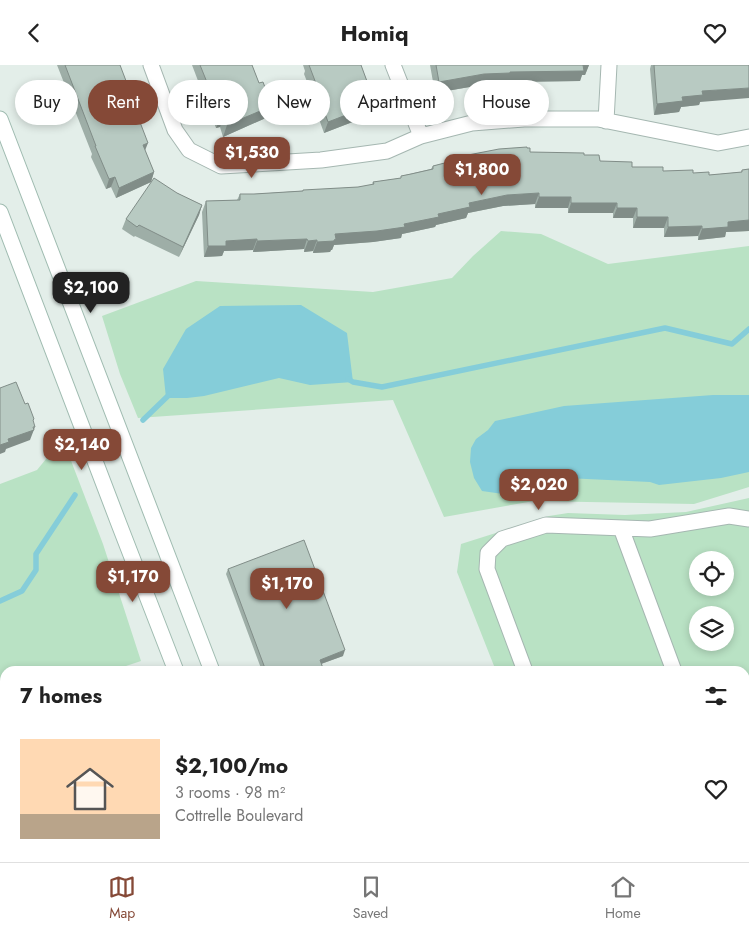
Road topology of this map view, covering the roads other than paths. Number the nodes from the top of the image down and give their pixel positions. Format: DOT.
graph roads {
  1 [pos="151,65"];
  2 [pos="393,65"];
  3 [pos="609,65"];
  4 [pos="0,119"];
  5 [pos="606,121"];
  6 [pos="421,136"];
  7 [pos="749,137"];
  8 [pos="0,212"];
  9 [pos="749,519"];
  10 [pos="621,527"];
  11 [pos="174,666"];
  12 [pos="210,666"];
  13 [pos="523,666"];
  14 [pos="672,666"];
  1 -- 6 [label="street"];
  2 -- 6 [label="street"];
  3 -- 5 [label="street"];
  4 -- 12 [label="street"];
  5 -- 6 [label="street"];
  5 -- 7 [label="street"];
  8 -- 11 [label="street"];
  9 -- 10 [label="street"];
  10 -- 13 [label="street"];
  10 -- 14 [label="street"];
}
